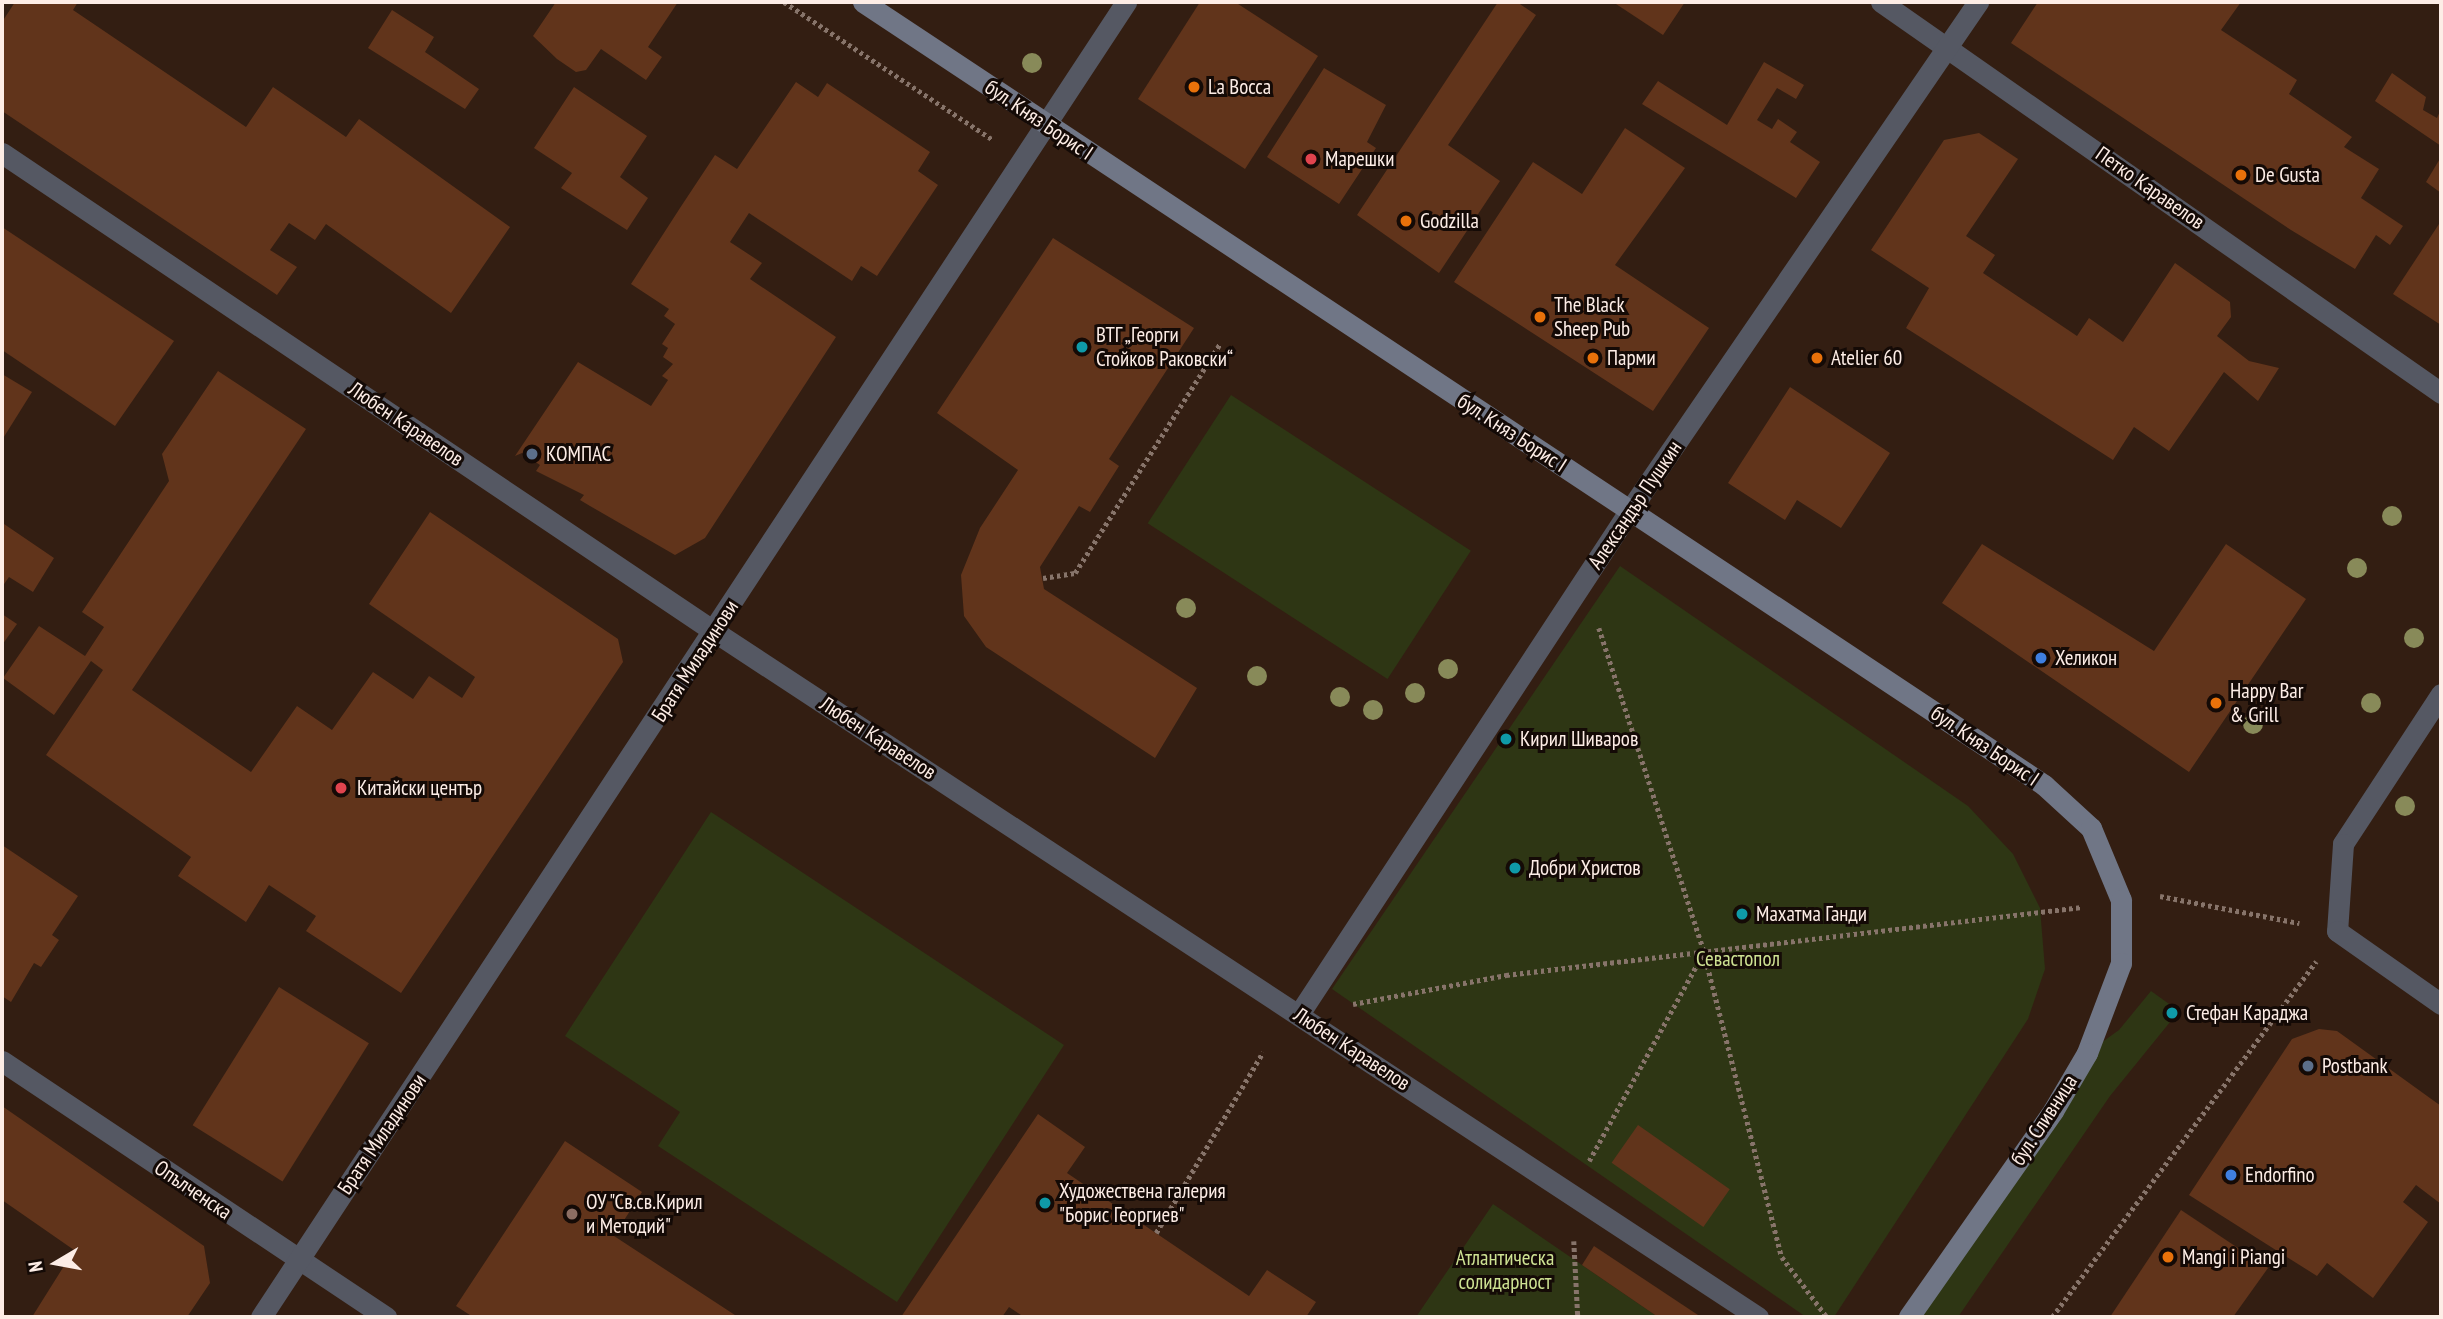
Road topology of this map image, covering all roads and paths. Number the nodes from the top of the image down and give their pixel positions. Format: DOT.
graph roads {
  1 [pos="784,2"];
  2 [pos="863,2"];
  3 [pos="1126,2"];
  4 [pos="1881,2"];
  5 [pos="1978,2"];
  6 [pos="1948,46"];
  7 [pos="1045,124"];
  8 [pos="2,153"];
  9 [pos="1022,159"];
  10 [pos="1220,344"];
  11 [pos="2441,393"];
  12 [pos="1630,510"];
  13 [pos="1042,578"];
  14 [pos="1582,587"];
  15 [pos="715,632"];
  16 [pos="2441,694"];
  17 [pos="2121,900"];
  18 [pos="2337,931"];
  19 [pos="1704,952"];
  20 [pos="2441,1004"];
  21 [pos="1299,1014"];
  22 [pos="1263,1052"];
  23 [pos="2,1060"];
  24 [pos="1571,1190"];
  25 [pos="1156,1233"];
  26 [pos="298,1261"];
  27 [pos="261,1317"];
  28 [pos="386,1317"];
  29 [pos="1578,1317"];
  30 [pos="1758,1317"];
  31 [pos="1827,1317"];
  32 [pos="1909,1317"];
  33 [pos="2052,1317"];
  1 -- 9 [label="path"];
  2 -- 7 [label="main road, бул. Княз Борис I"];
  3 -- 7 [label="street, Братя Миладинови"];
  4 -- 6 [label="street, Петко Каравелов"];
  5 -- 6 [label="street, Александър Пушкин"];
  6 -- 11 [label="street, Петко Каравелов"];
  6 -- 12 [label="street, Александър Пушкин"];
  7 -- 9 [label="street, Братя Миладинови"];
  7 -- 12 [label="main road, бул. Княз Борис I"];
  8 -- 15 [label="street, Любен Каравелов"];
  9 -- 15 [label="street, Братя Миладинови"];
  10 -- 13 [label="path"];
  12 -- 14 [label="street, Александър Пушкин"];
  12 -- 17 [label="main road, бул. Княз Борис I"];
  14 -- 19 [label="path"];
  14 -- 21 [label="street, Александър Пушкин"];
  15 -- 21 [label="street, Любен Каравелов"];
  15 -- 26 [label="street, Братя Миладинови"];
  16 -- 18 [label="street"];
  17 -- 18 [label="path"];
  17 -- 19 [label="path"];
  17 -- 32 [label="main road, бул. Сливница"];
  18 -- 20 [label="street"];
  18 -- 33 [label="path"];
  19 -- 21 [label="path"];
  19 -- 24 [label="path"];
  19 -- 31 [label="path"];
  21 -- 24 [label="street, Любен Каравелов"];
  22 -- 25 [label="path"];
  23 -- 26 [label="street, Опълченска"];
  24 -- 29 [label="path"];
  24 -- 30 [label="street, Любен Каравелов"];
  26 -- 27 [label="street, Братя Миладинови"];
  26 -- 28 [label="street, Опълченска"];
}
